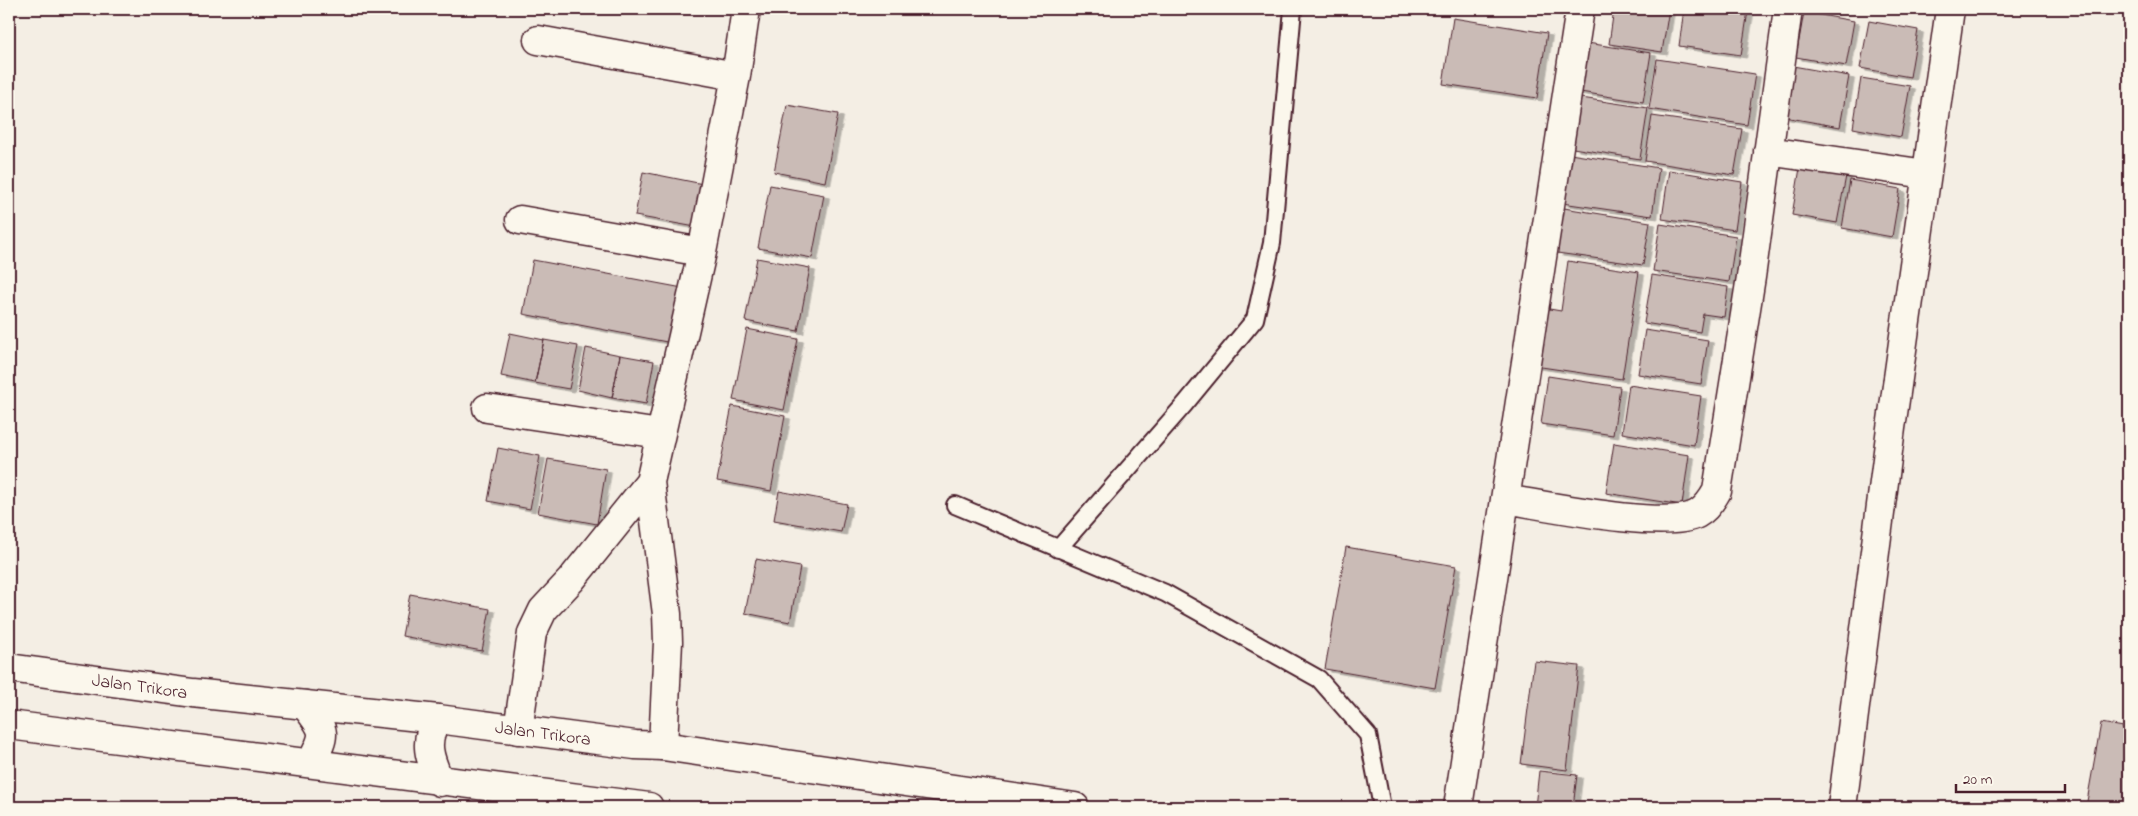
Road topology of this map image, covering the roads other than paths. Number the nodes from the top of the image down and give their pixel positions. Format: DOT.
graph roads {
  1 [pos="746,9"];
  2 [pos="1293,9"];
  3 [pos="1580,9"];
  4 [pos="1788,9"];
  5 [pos="1950,9"];
  6 [pos="538,40"];
  7 [pos="736,76"];
  8 [pos="1768,151"];
  9 [pos="1926,174"];
  10 [pos="520,220"];
  11 [pos="702,252"];
  12 [pos="487,408"];
  13 [pos="660,434"];
  14 [pos="650,482"];
  15 [pos="1505,499"];
  16 [pos="955,505"];
  17 [pos="1058,549"];
  18 [pos="9,668"];
  19 [pos="305,704"];
  20 [pos="438,719"];
  21 [pos="9,725"];
  22 [pos="518,730"];
  23 [pos="662,746"];
  24 [pos="311,764"];
  25 [pos="440,782"];
  26 [pos="649,807"];
  27 [pos="1075,807"];
  28 [pos="1382,807"];
  29 [pos="1458,807"];
  30 [pos="1842,807"];
  1 -- 7 [label="street"];
  2 -- 17 [label="lane"];
  3 -- 15 [label="street"];
  4 -- 8 [label="street"];
  5 -- 9 [label="street"];
  6 -- 7 [label="street"];
  7 -- 11 [label="street"];
  8 -- 9 [label="street"];
  8 -- 15 [label="street"];
  9 -- 30 [label="street"];
  10 -- 11 [label="street"];
  11 -- 13 [label="street"];
  12 -- 13 [label="street"];
  13 -- 14 [label="street"];
  14 -- 22 [label="street"];
  14 -- 23 [label="street"];
  15 -- 29 [label="street"];
  16 -- 17 [label="lane"];
  17 -- 28 [label="lane"];
  18 -- 19 [label="street, Jalan Trikora"];
  19 -- 20 [label="street, Jalan Trikora"];
  19 -- 24 [label="street"];
  20 -- 22 [label="street, Jalan Trikora"];
  20 -- 25 [label="street"];
  21 -- 24 [label="street"];
  22 -- 23 [label="street, Jalan Trikora"];
  23 -- 27 [label="street, Jalan Trikora"];
  24 -- 25 [label="street"];
  25 -- 26 [label="street"];
}
